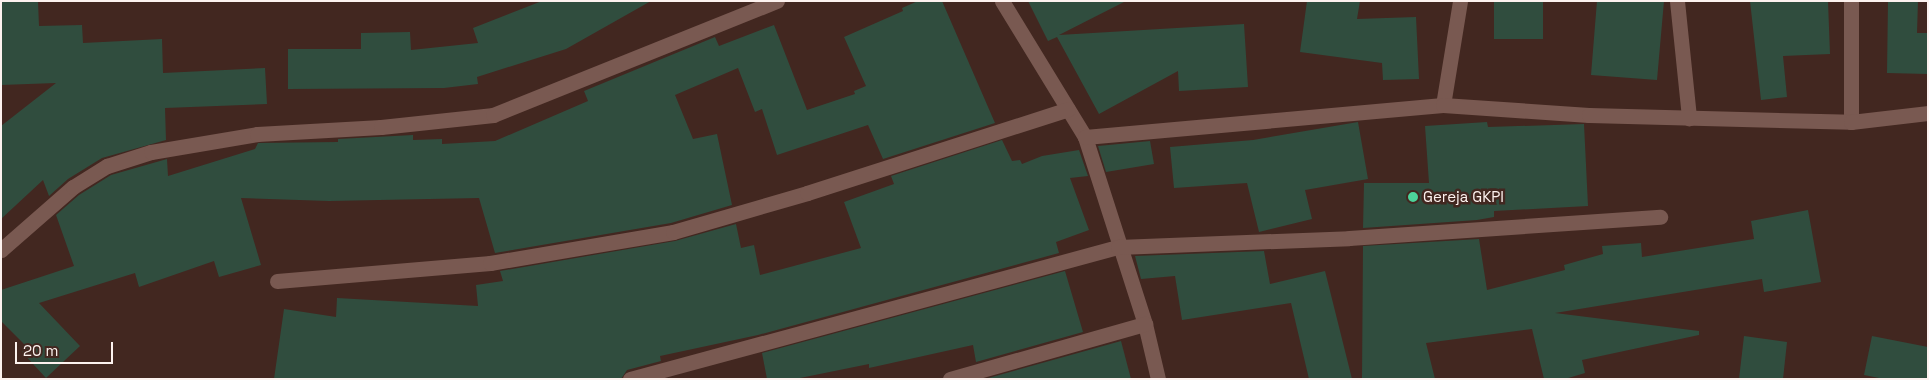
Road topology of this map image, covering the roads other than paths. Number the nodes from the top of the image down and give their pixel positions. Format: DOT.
graph roads {
  1 [pos="777,1"];
  2 [pos="1002,1"];
  3 [pos="1460,1"];
  4 [pos="1677,1"];
  5 [pos="1851,1"];
  6 [pos="1443,105"];
  7 [pos="1068,109"];
  8 [pos="1928,113"];
  9 [pos="1689,118"];
  10 [pos="1851,122"];
  11 [pos="1085,136"];
  12 [pos="1660,217"];
  13 [pos="1118,247"];
  14 [pos="1,250"];
  15 [pos="277,281"];
  16 [pos="1145,324"];
  17 [pos="630,379"];
  18 [pos="950,379"];
  19 [pos="1158,379"];
  1 -- 14 [label="street"];
  2 -- 7 [label="street"];
  3 -- 6 [label="street"];
  4 -- 9 [label="street"];
  5 -- 10 [label="street"];
  6 -- 9 [label="street"];
  6 -- 11 [label="street"];
  7 -- 11 [label="street"];
  7 -- 15 [label="street"];
  8 -- 10 [label="street"];
  9 -- 10 [label="street"];
  11 -- 13 [label="street"];
  12 -- 13 [label="street"];
  13 -- 16 [label="street"];
  13 -- 17 [label="street"];
  16 -- 18 [label="street"];
  16 -- 19 [label="street"];
}
